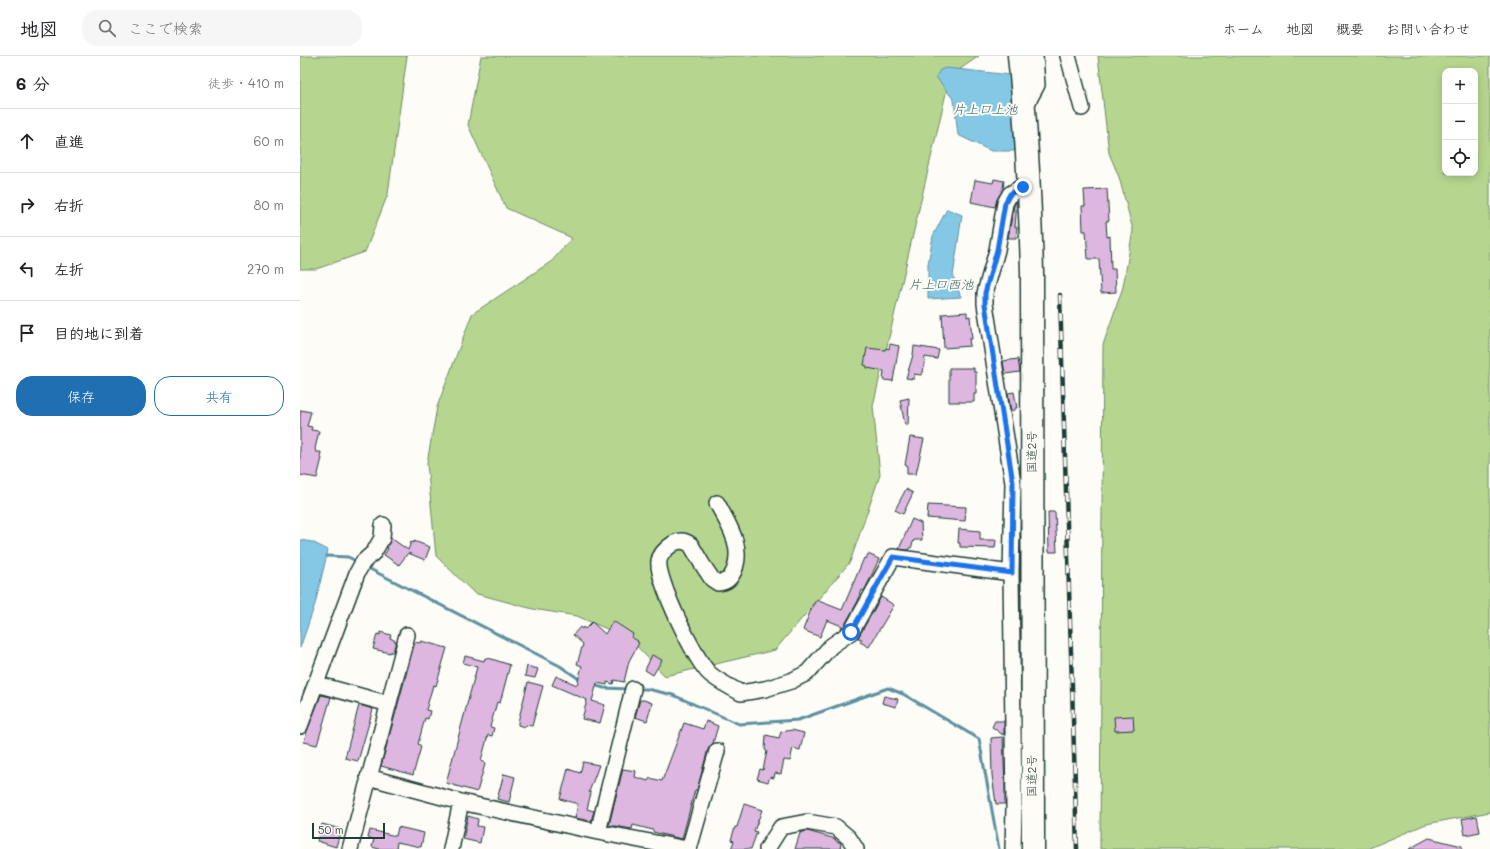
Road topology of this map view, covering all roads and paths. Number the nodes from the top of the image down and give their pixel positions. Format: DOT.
graph roads {
  1 [pos="1019,56"];
  2 [pos="1035,56"];
  3 [pos="1068,56"];
  4 [pos="1025,106"];
  5 [pos="1082,108"];
  6 [pos="1029,185"];
  7 [pos="717,503"];
  8 [pos="383,525"];
  9 [pos="1012,573"];
  10 [pos="407,635"];
  11 [pos="316,684"];
  12 [pos="633,689"];
  13 [pos="388,704"];
  14 [pos="300,726"];
  15 [pos="716,751"];
  16 [pos="368,777"];
  17 [pos="461,802"];
  18 [pos="598,832"];
  19 [pos="669,848"];
  20 [pos="350,849"];
  21 [pos="451,849"];
  22 [pos="688,849"];
  23 [pos="767,849"];
  24 [pos="856,849"];
  25 [pos="1013,849"];
  26 [pos="1033,849"];
  1 -- 4 [label="highway, 国道2号"];
  2 -- 4 [label="street"];
  3 -- 5 [label="street"];
  4 -- 6 [label="highway, 国道2号"];
  6 -- 9 [label="street"];
  6 -- 26 [label="highway, 国道2号"];
  7 -- 9 [label="street"];
  8 -- 11 [label="street"];
  9 -- 25 [label="street"];
  10 -- 13 [label="street"];
  11 -- 13 [label="street"];
  11 -- 14 [label="street"];
  12 -- 18 [label="street"];
  13 -- 16 [label="street"];
  15 -- 22 [label="street"];
  16 -- 17 [label="street"];
  16 -- 20 [label="street"];
  17 -- 18 [label="street"];
  17 -- 21 [label="street"];
  18 -- 19 [label="street"];
  19 -- 22 [label="street"];
  23 -- 24 [label="street"];
}
